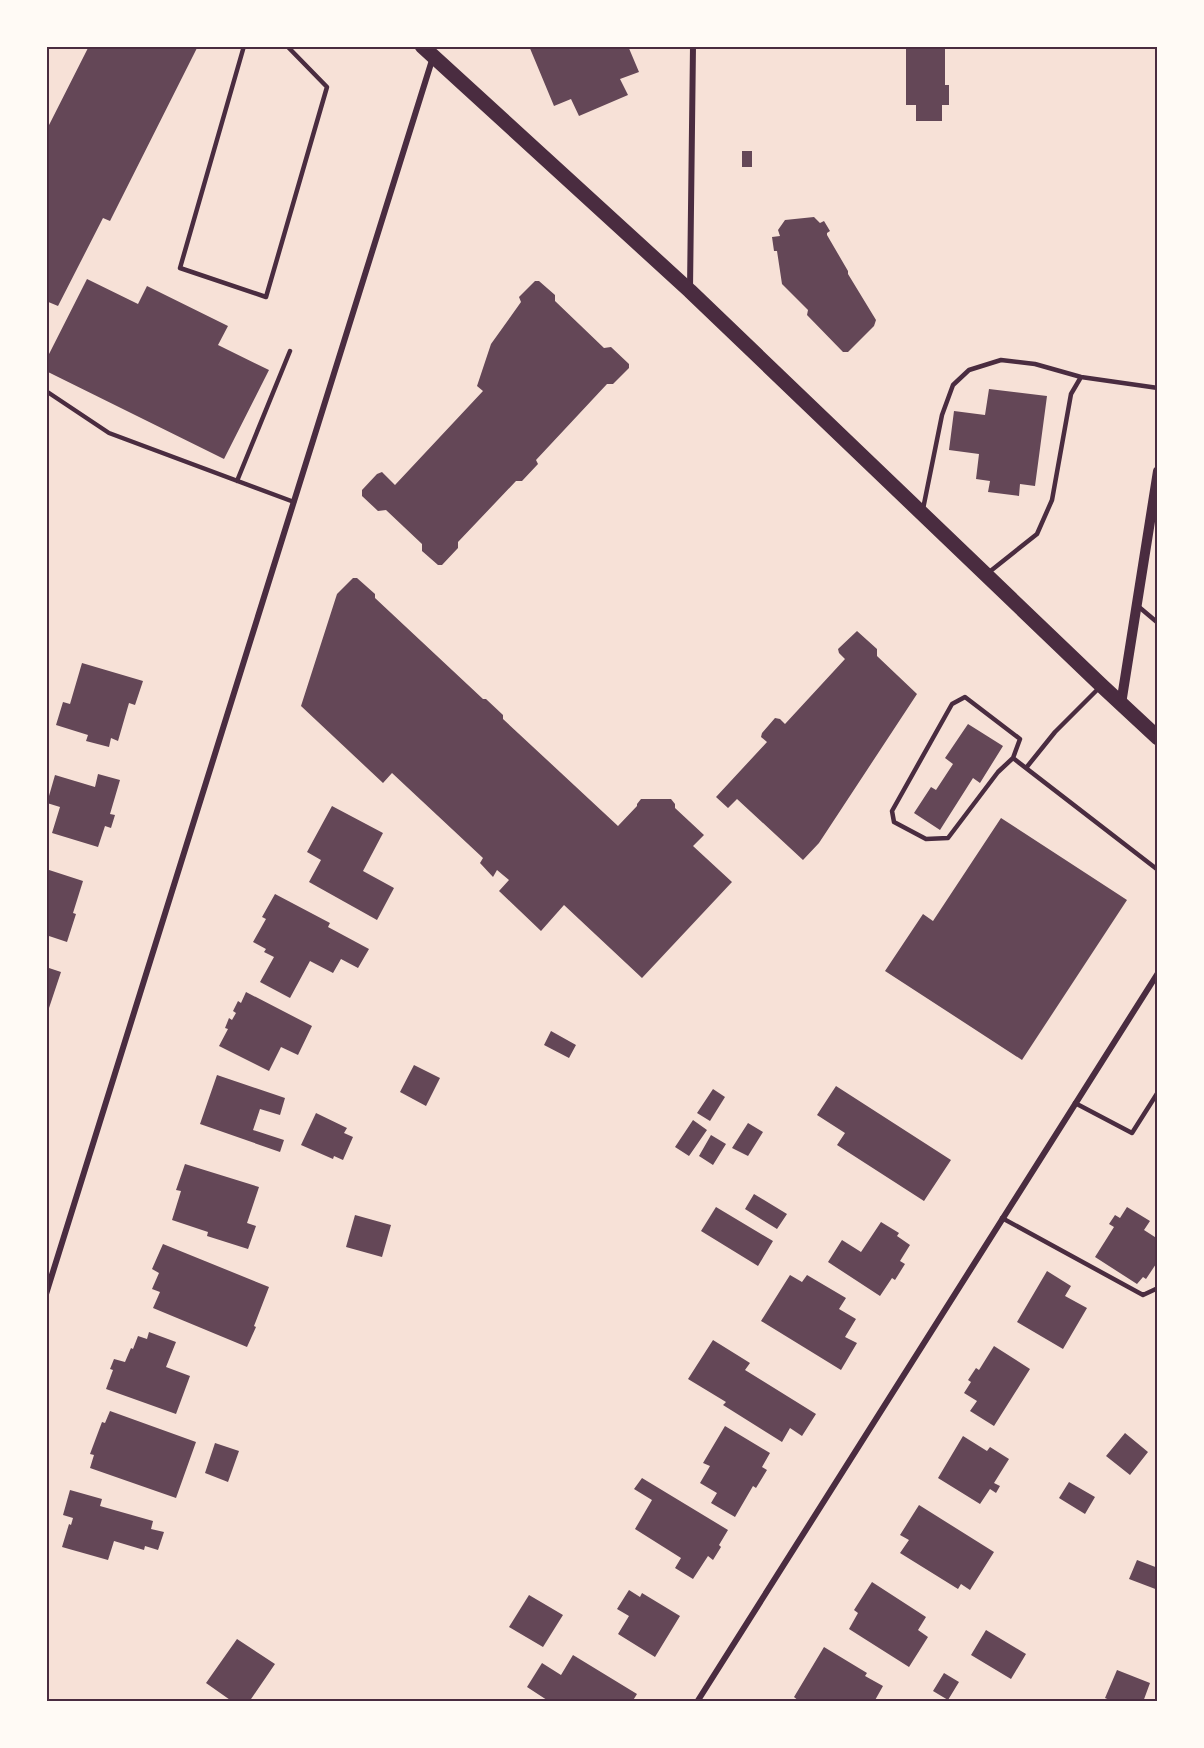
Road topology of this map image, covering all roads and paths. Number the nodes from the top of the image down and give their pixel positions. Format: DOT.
graph roads {
  1 [pos="244,46"];
  2 [pos="286,46"];
  3 [pos="693,46"];
  4 [pos="428,52"];
  5 [pos="690,291"];
  6 [pos="290,351"];
  7 [pos="1082,377"];
  8 [pos="1158,388"];
  9 [pos="46,391"];
  10 [pos="1158,471"];
  11 [pos="237,481"];
  12 [pos="294,502"];
  13 [pos="922,514"];
  14 [pos="986,575"];
  15 [pos="1136,606"];
  16 [pos="1158,623"];
  17 [pos="1101,685"];
  18 [pos="1121,704"];
  19 [pos="1158,738"];
  20 [pos="1013,758"];
  21 [pos="1026,768"];
  22 [pos="1158,870"];
  23 [pos="1158,973"];
  24 [pos="1158,1092"];
  25 [pos="1075,1103"];
  26 [pos="1002,1218"];
  27 [pos="1158,1288"];
  28 [pos="46,1294"];
  29 [pos="697,1701"];
  1 -- 2 [label="lane"];
  3 -- 5 [label="street"];
  4 -- 5 [label="main road"];
  4 -- 12 [label="street"];
  5 -- 13 [label="main road"];
  6 -- 11 [label="lane"];
  7 -- 8 [label="lane"];
  7 -- 13 [label="lane"];
  7 -- 14 [label="lane"];
  9 -- 11 [label="lane"];
  10 -- 15 [label="street"];
  11 -- 12 [label="lane"];
  12 -- 28 [label="street"];
  13 -- 14 [label="main road"];
  14 -- 17 [label="main road"];
  15 -- 16 [label="lane"];
  15 -- 18 [label="street"];
  17 -- 18 [label="main road"];
  17 -- 21 [label="lane"];
  18 -- 19 [label="main road"];
  20 -- 20 [label="lane"];
  20 -- 21 [label="lane"];
  21 -- 22 [label="lane"];
  23 -- 25 [label="street"];
  24 -- 25 [label="lane"];
  25 -- 26 [label="street"];
  26 -- 27 [label="lane"];
  26 -- 29 [label="street"];
}
